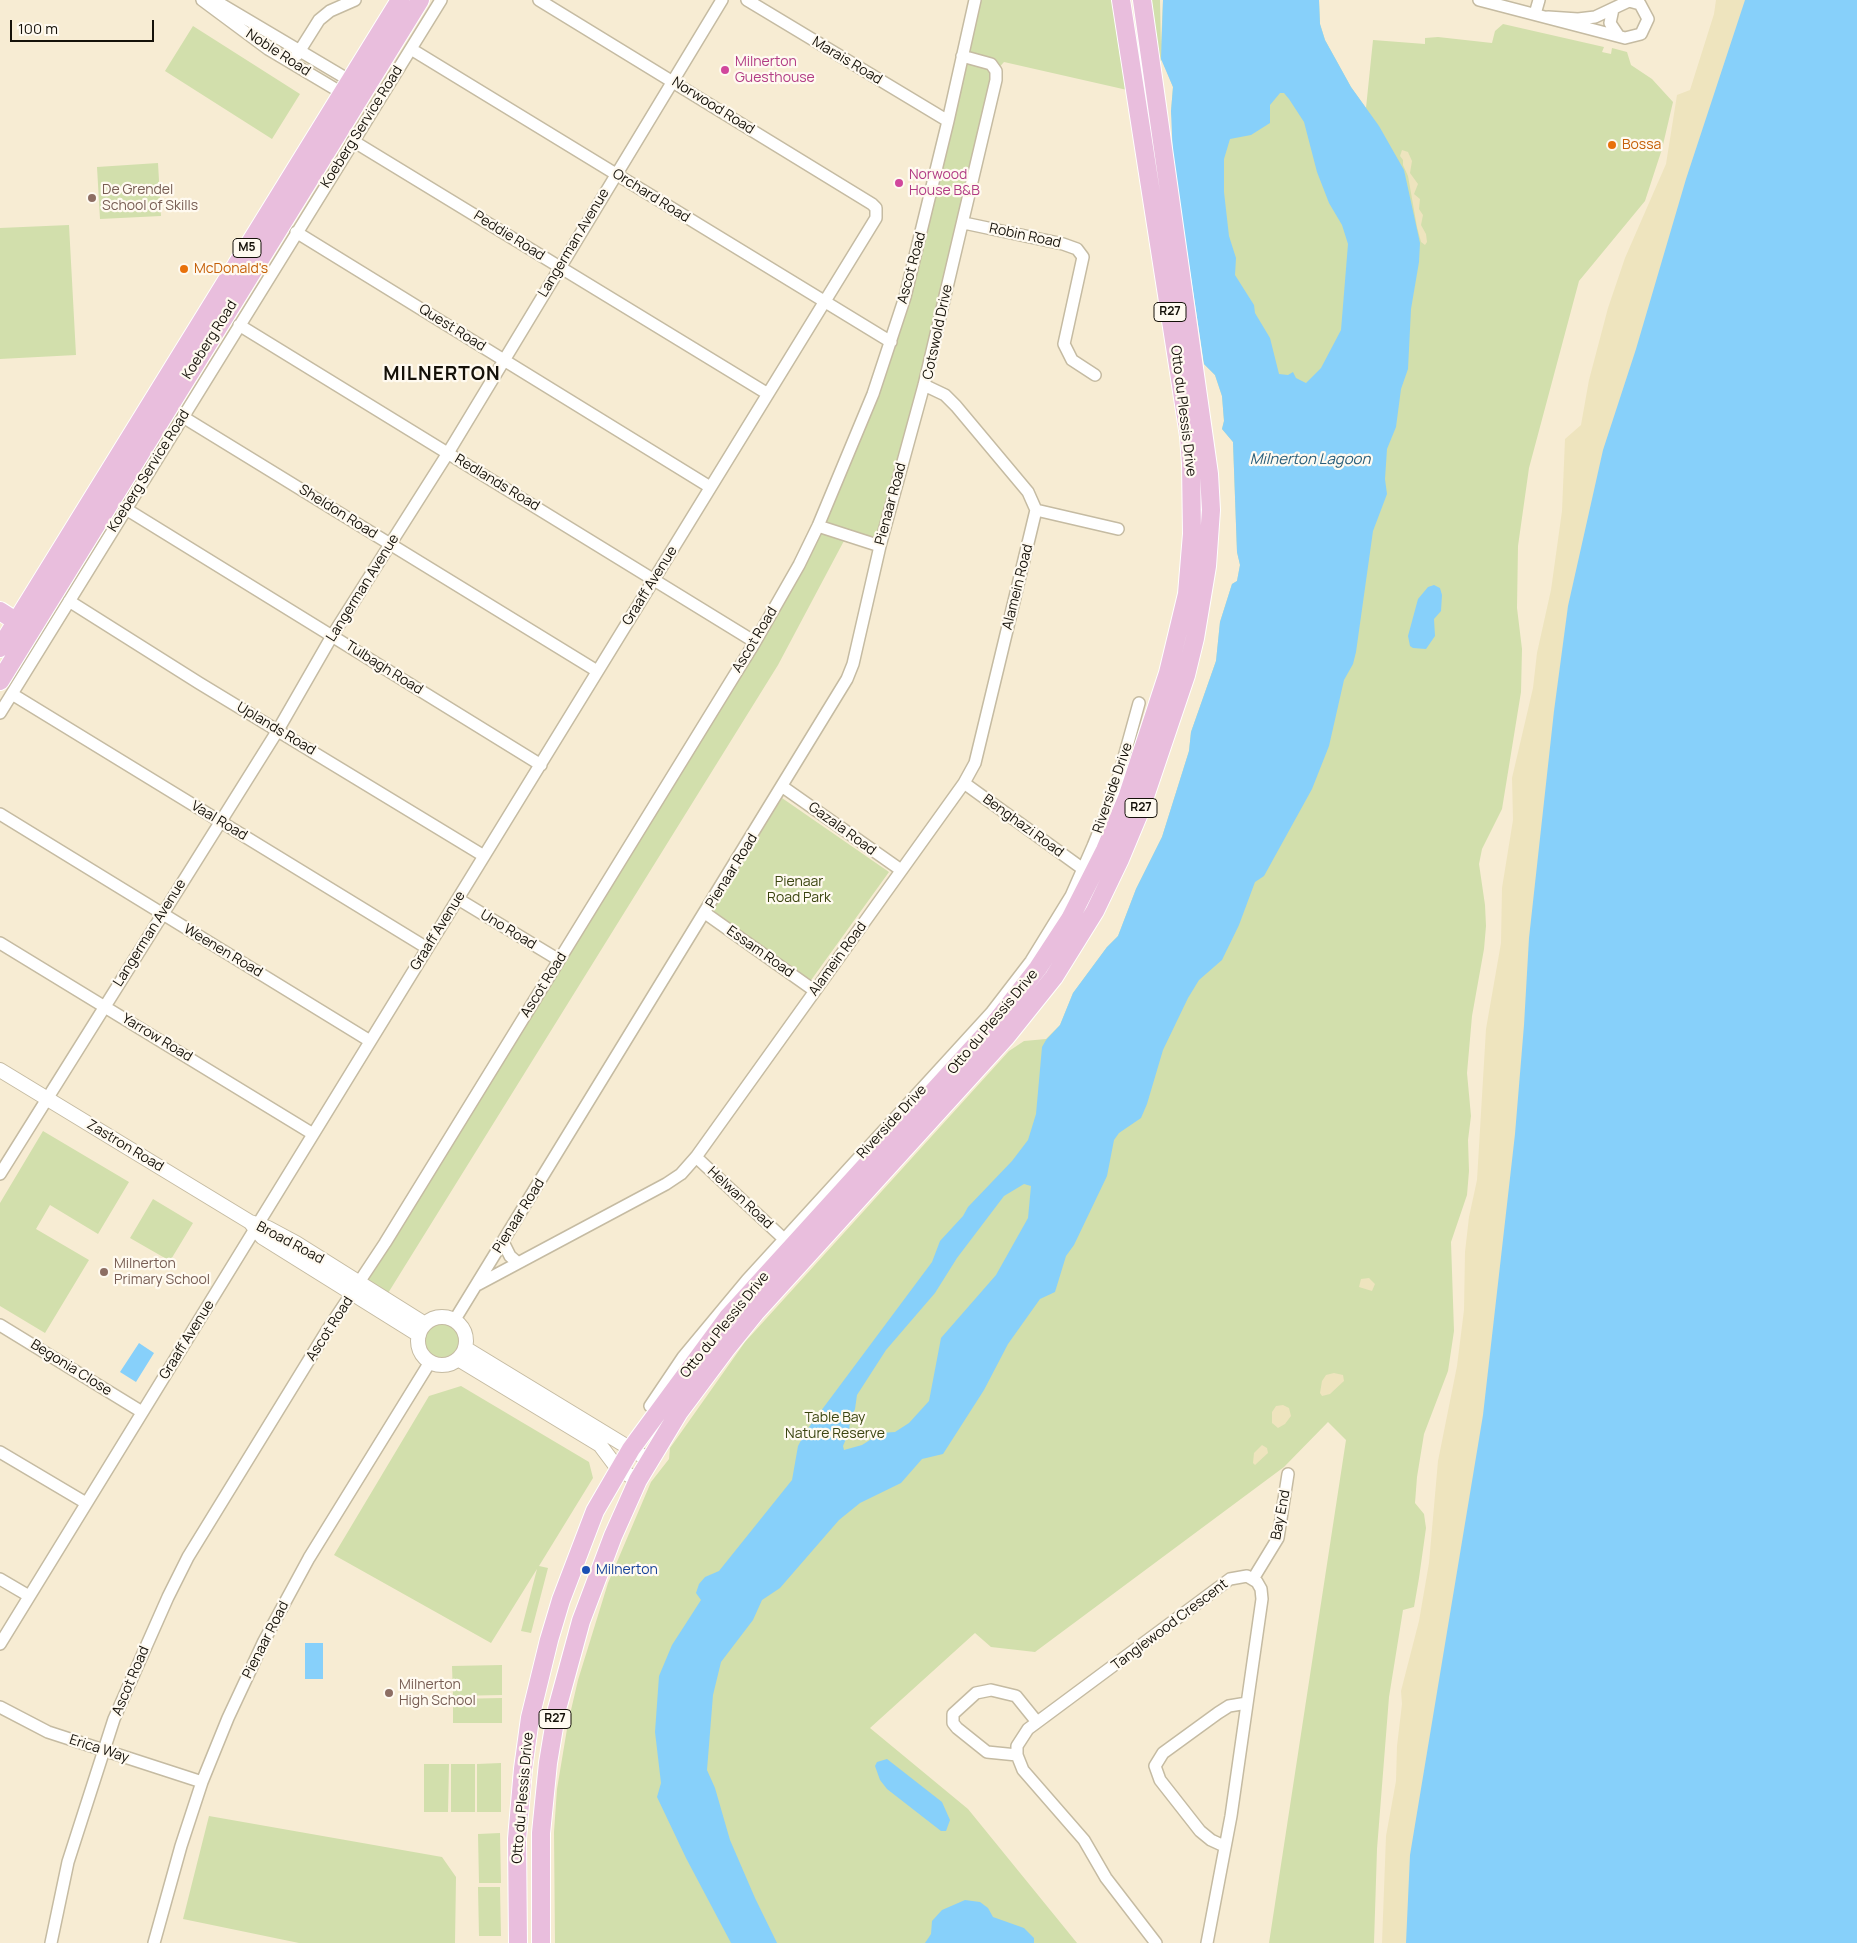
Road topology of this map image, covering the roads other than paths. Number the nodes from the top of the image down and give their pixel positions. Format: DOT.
graph roads {
  1 [pos="355,0"];
  2 [pos="400,0"];
  3 [pos="420,0"];
  4 [pos="441,0"];
  5 [pos="539,0"];
  6 [pos="722,0"];
  7 [pos="747,0"];
  8 [pos="974,0"];
  9 [pos="1121,0"];
  10 [pos="1142,0"];
  11 [pos="1480,0"];
  12 [pos="1539,0"];
  13 [pos="208,1"];
  14 [pos="1613,9"];
  15 [pos="1535,14"];
  16 [pos="1548,17"];
  17 [pos="1618,35"];
  18 [pos="411,48"];
  19 [pos="300,50"];
  20 [pos="962,56"];
  21 [pos="292,63"];
  22 [pos="674,82"];
  23 [pos="354,92"];
  24 [pos="948,121"];
  25 [pos="353,140"];
  26 [pos="616,175"];
  27 [pos="876,218"];
  28 [pos="964,223"];
  29 [pos="296,232"];
  30 [pos="559,267"];
  31 [pos="825,303"];
  32 [pos="239,325"];
  33 [pos="891,342"];
  34 [pos="504,360"];
  35 [pos="1095,375"];
  36 [pos="924,384"];
  37 [pos="768,394"];
  38 [pos="182,416"];
  39 [pos="448,453"];
  40 [pos="710,487"];
  41 [pos="126,509"];
  42 [pos="1036,510"];
  43 [pos="818,526"];
  44 [pos="1118,529"];
  45 [pos="390,544"];
  46 [pos="880,546"];
  47 [pos="654,578"];
  48 [pos="69,601"];
  49 [pos="0,611"];
  50 [pos="13,636"];
  51 [pos="332,636"];
  52 [pos="755,642"];
  53 [pos="597,671"];
  54 [pos="6,687"];
  55 [pos="1139,703"];
  56 [pos="0,713"];
  57 [pos="278,730"];
  58 [pos="541,765"];
  59 [pos="964,783"];
  60 [pos="783,787"];
  61 [pos="0,814"];
  62 [pos="219,822"];
  63 [pos="484,856"];
  64 [pos="1083,869"];
  65 [pos="901,870"];
  66 [pos="458,899"];
  67 [pos="161,913"];
  68 [pos="705,913"];
  69 [pos="0,943"];
  70 [pos="427,948"];
  71 [pos="559,960"];
  72 [pos="814,991"];
  73 [pos="104,1006"];
  74 [pos="370,1041"];
  75 [pos="0,1070"];
  76 [pos="48,1099"];
  77 [pos="313,1134"];
  78 [pos="696,1157"];
  79 [pos="0,1174"];
  80 [pos="254,1225"];
  81 [pos="784,1239"];
  82 [pos="503,1242"];
  83 [pos="518,1263"];
  84 [pos="476,1285"];
  85 [pos="356,1288"];
  86 [pos="454,1321"];
  87 [pos="0,1325"];
  88 [pos="422,1329"];
  89 [pos="461,1354"];
  90 [pos="430,1362"];
  91 [pos="650,1406"];
  92 [pos="142,1412"];
  93 [pos="562,1415"];
  94 [pos="631,1449"];
  95 [pos="0,1452"];
  96 [pos="648,1460"];
  97 [pos="618,1469"];
  98 [pos="1288,1474"];
  99 [pos="638,1480"];
  100 [pos="86,1503"];
  101 [pos="0,1579"];
  102 [pos="1253,1579"];
  103 [pos="29,1596"];
  104 [pos="0,1644"];
  105 [pos="1247,1704"];
  106 [pos="0,1707"];
  107 [pos="1037,1722"];
  108 [pos="104,1750"];
  109 [pos="1017,1755"];
  110 [pos="202,1782"];
  111 [pos="1224,1846"];
  112 [pos="51,1943"];
  113 [pos="154,1943"];
  114 [pos="518,1943"];
  115 [pos="541,1943"];
  116 [pos="1156,1943"];
  117 [pos="1207,1943"];
  1 -- 19 [label="street"];
  2 -- 23 [label="main road, Koeberg Road / M5"];
  3 -- 23 [label="main road, Koeberg Road / M5"];
  4 -- 18 [label="street, Koeberg Service Road"];
  5 -- 22 [label="street, Norwood Road"];
  6 -- 22 [label="street, Langerman Avenue"];
  7 -- 24 [label="street, Marais Road"];
  8 -- 20 [label="street, Ascot Road"];
  9 -- 94 [label="main road, Otto du Plessis Drive / R27"];
  10 -- 96 [label="main road, Otto du Plessis Drive / R27"];
  11 -- 15 [label="street"];
  12 -- 15 [label="street"];
  13 -- 19 [label="street, Noble Road"];
  13 -- 21 [label="street, Noble Road"];
  14 -- 16 [label="street"];
  14 -- 17 [label="street"];
  14 -- 17 [label="street"];
  15 -- 16 [label="street"];
  16 -- 17 [label="street"];
  18 -- 25 [label="street, Koeberg Service Road"];
  18 -- 26 [label="street, Orchard Road"];
  19 -- 21 [label="street"];
  19 -- 23 [label="street, Noble Road"];
  20 -- 24 [label="street, Ascot Road"];
  20 -- 28 [label="street, Cotswold Drive"];
  21 -- 23 [label="street, Noble Road"];
  22 -- 26 [label="street, Langerman Avenue"];
  22 -- 27 [label="street, Norwood Road"];
  23 -- 50 [label="main road, Koeberg Road / M5"];
  24 -- 33 [label="street, Ascot Road"];
  25 -- 29 [label="street, Koeberg Service Road"];
  25 -- 30 [label="street, Peddie Road"];
  26 -- 30 [label="street, Langerman Avenue"];
  26 -- 31 [label="street, Orchard Road"];
  27 -- 31 [label="street, Graaff Avenue"];
  28 -- 35 [label="street, Robin Road"];
  28 -- 36 [label="street, Cotswold Drive"];
  29 -- 32 [label="street, Koeberg Service Road"];
  29 -- 34 [label="street, Quest Road"];
  30 -- 34 [label="street, Langerman Avenue"];
  30 -- 37 [label="street, Peddie Road"];
  31 -- 33 [label="street, Orchard Road"];
  31 -- 37 [label="street, Graaff Avenue"];
  32 -- 38 [label="street, Koeberg Service Road"];
  32 -- 39 [label="street, Redlands Road"];
  33 -- 43 [label="street, Ascot Road"];
  34 -- 39 [label="street, Langerman Avenue"];
  34 -- 40 [label="street, Quest Road"];
  36 -- 42 [label="street, Cotswold Drive"];
  36 -- 46 [label="street, Pienaar Road"];
  37 -- 40 [label="street, Graaff Avenue"];
  38 -- 41 [label="street, Koeberg Service Road"];
  38 -- 45 [label="street, Sheldon Road"];
  39 -- 45 [label="street, Langerman Avenue"];
  39 -- 47 [label="street, Redlands Road"];
  40 -- 47 [label="street, Graaff Avenue"];
  41 -- 48 [label="street, Koeberg Service Road"];
  41 -- 51 [label="street, Tulbagh Road"];
  42 -- 44 [label="street"];
  42 -- 59 [label="street, Alamein Road"];
  43 -- 46 [label="street"];
  43 -- 52 [label="street, Ascot Road"];
  45 -- 51 [label="street, Langerman Avenue"];
  45 -- 53 [label="street, Sheldon Road"];
  46 -- 60 [label="street, Pienaar Road"];
  47 -- 52 [label="street, Redlands Road"];
  47 -- 53 [label="street, Graaff Avenue"];
  48 -- 54 [label="street, Koeberg Service Road"];
  48 -- 57 [label="street, Uplands Road"];
  49 -- 50 [label="main road"];
  50 -- 54 [label="main road, Koeberg Road / M5"];
  51 -- 57 [label="street, Langerman Avenue"];
  51 -- 58 [label="street, Tulbagh Road"];
  52 -- 71 [label="street, Ascot Road"];
  53 -- 58 [label="street, Graaff Avenue"];
  54 -- 56 [label="street, Koeberg Service Road"];
  54 -- 62 [label="street, Vaal Road"];
  55 -- 64 [label="street, Riverside Drive"];
  57 -- 62 [label="street, Langerman Avenue"];
  57 -- 63 [label="street, Uplands Road"];
  58 -- 63 [label="street, Graaff Avenue"];
  59 -- 64 [label="street, Benghazi Road"];
  59 -- 65 [label="street, Alamein Road"];
  60 -- 65 [label="street, Gazala Road"];
  60 -- 68 [label="street, Pienaar Road"];
  61 -- 67 [label="street, Weenen Road"];
  62 -- 67 [label="street, Langerman Avenue"];
  62 -- 70 [label="street, Vaal Road"];
  63 -- 66 [label="street, Graaff Avenue"];
  64 -- 81 [label="street, Riverside Drive"];
  65 -- 72 [label="street, Alamein Road"];
  66 -- 70 [label="street, Graaff Avenue"];
  66 -- 71 [label="street, Uno Road"];
  67 -- 73 [label="street, Langerman Avenue"];
  67 -- 74 [label="street, Weenen Road"];
  68 -- 72 [label="street, Essam Road"];
  68 -- 82 [label="street, Pienaar Road"];
  69 -- 73 [label="street, Yarrow Road"];
  70 -- 74 [label="street, Graaff Avenue"];
  71 -- 85 [label="street, Ascot Road"];
  72 -- 78 [label="street, Alamein Road"];
  73 -- 76 [label="street, Langerman Avenue"];
  73 -- 77 [label="street, Yarrow Road"];
  74 -- 77 [label="street, Graaff Avenue"];
  75 -- 76 [label="street, Zastron Road"];
  76 -- 79 [label="street, Langerman Avenue"];
  76 -- 80 [label="street, Zastron Road"];
  77 -- 80 [label="street, Graaff Avenue"];
  78 -- 81 [label="street, Helwan Road"];
  78 -- 83 [label="street, Alamein Road"];
  80 -- 85 [label="street, Broad Road"];
  80 -- 92 [label="street, Graaff Avenue"];
  81 -- 91 [label="street, Riverside Drive"];
  82 -- 83 [label="street"];
  82 -- 84 [label="street, Pienaar Road"];
  83 -- 84 [label="street, Alamein Road"];
  84 -- 86 [label="street, Pienaar Road"];
  85 -- 88 [label="street, Broad Road"];
  85 -- 108 [label="street, Ascot Road"];
  86 -- 88 [label="street"];
  86 -- 89 [label="street"];
  87 -- 92 [label="street, Begonia Close"];
  88 -- 90 [label="street"];
  89 -- 90 [label="street"];
  89 -- 93 [label="street"];
  90 -- 110 [label="street, Pienaar Road"];
  92 -- 100 [label="street, Graaff Avenue"];
  93 -- 94 [label="street"];
  93 -- 97 [label="street"];
  94 -- 96 [label="street"];
  94 -- 97 [label="main road, Otto du Plessis Drive / R27"];
  95 -- 100 [label="street"];
  96 -- 99 [label="main road, Otto du Plessis Drive / R27"];
  97 -- 99 [label="street"];
  97 -- 114 [label="main road, Otto du Plessis Drive / R27"];
  98 -- 102 [label="street, Bay End"];
  99 -- 115 [label="main road, Otto du Plessis Drive / R27"];
  100 -- 103 [label="street, Graaff Avenue"];
  101 -- 103 [label="street"];
  102 -- 105 [label="street"];
  102 -- 107 [label="street, Tanglewood Crescent"];
  103 -- 104 [label="street, Graaff Avenue"];
  105 -- 111 [label="street"];
  105 -- 111 [label="street"];
  106 -- 108 [label="street, Erica Way"];
  107 -- 109 [label="street, Tanglewood Crescent"];
  107 -- 109 [label="street"];
  108 -- 110 [label="street, Erica Way"];
  108 -- 112 [label="street, Ascot Road"];
  109 -- 116 [label="street"];
  110 -- 113 [label="street, Pienaar Road"];
  111 -- 117 [label="street"];
}
